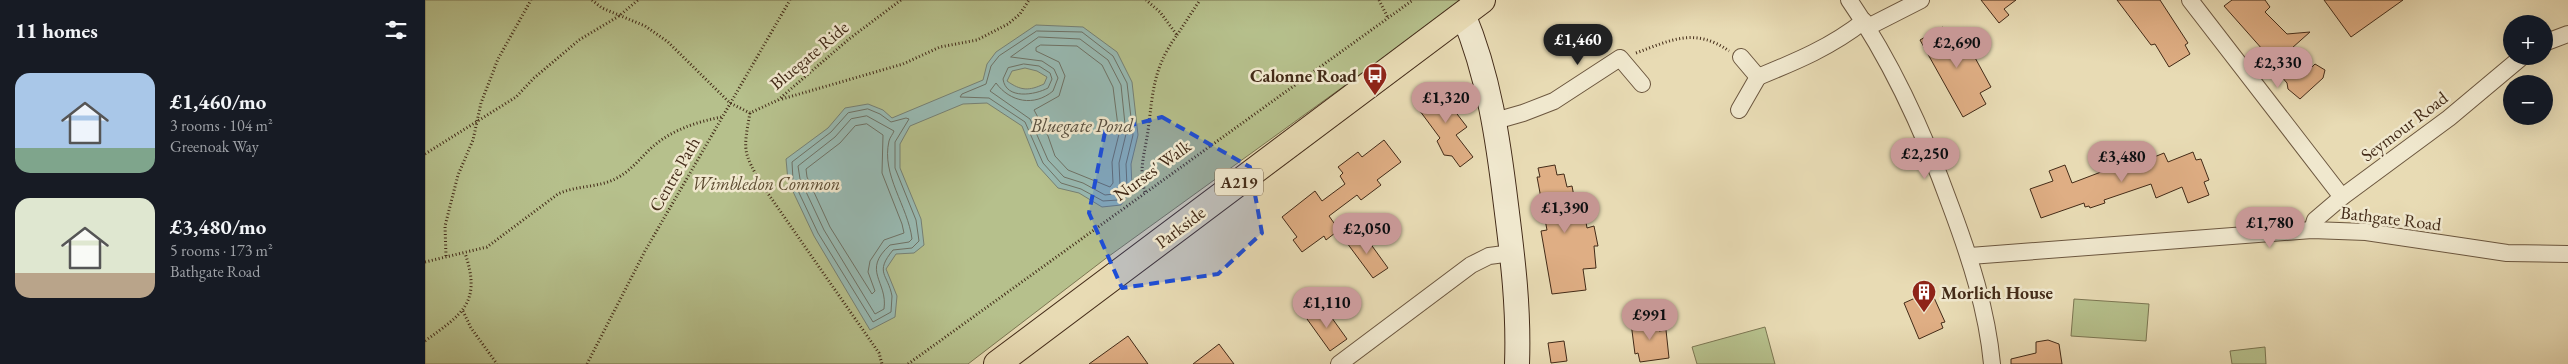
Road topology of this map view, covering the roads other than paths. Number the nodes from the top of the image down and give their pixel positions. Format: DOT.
graph roads {
  1 [pos="1849,0"];
  2 [pos="1921,0"];
  3 [pos="2190,0"];
  4 [pos="1472,7"];
  5 [pos="1866,24"];
  6 [pos="2568,34"];
  7 [pos="2553,40"];
  8 [pos="1741,57"];
  9 [pos="2512,65"];
  10 [pos="1758,77"];
  11 [pos="1642,84"];
  12 [pos="1739,110"];
  13 [pos="1495,121"];
  14 [pos="2342,197"];
  15 [pos="2312,230"];
  16 [pos="1512,253"];
  17 [pos="2568,254"];
  18 [pos="1970,256"];
  19 [pos="997,364"];
  20 [pos="1339,364"];
  21 [pos="1517,364"];
  22 [pos="1992,364"];
  1 -- 5 [label="street"];
  2 -- 5 [label="street"];
  3 -- 14 [label="street"];
  4 -- 13 [label="street"];
  4 -- 19 [label="main road, Parkside / A219"];
  5 -- 10 [label="street"];
  5 -- 18 [label="street"];
  6 -- 7 [label="street"];
  8 -- 10 [label="street"];
  9 -- 14 [label="street, Seymour Road"];
  10 -- 12 [label="street"];
  11 -- 13 [label="street"];
  13 -- 16 [label="street"];
  14 -- 15 [label="street, Seymour Road"];
  15 -- 17 [label="street, Bathgate Road"];
  15 -- 18 [label="street, Bathgate Road"];
  16 -- 20 [label="street"];
  16 -- 21 [label="street"];
  18 -- 22 [label="street"];
}
